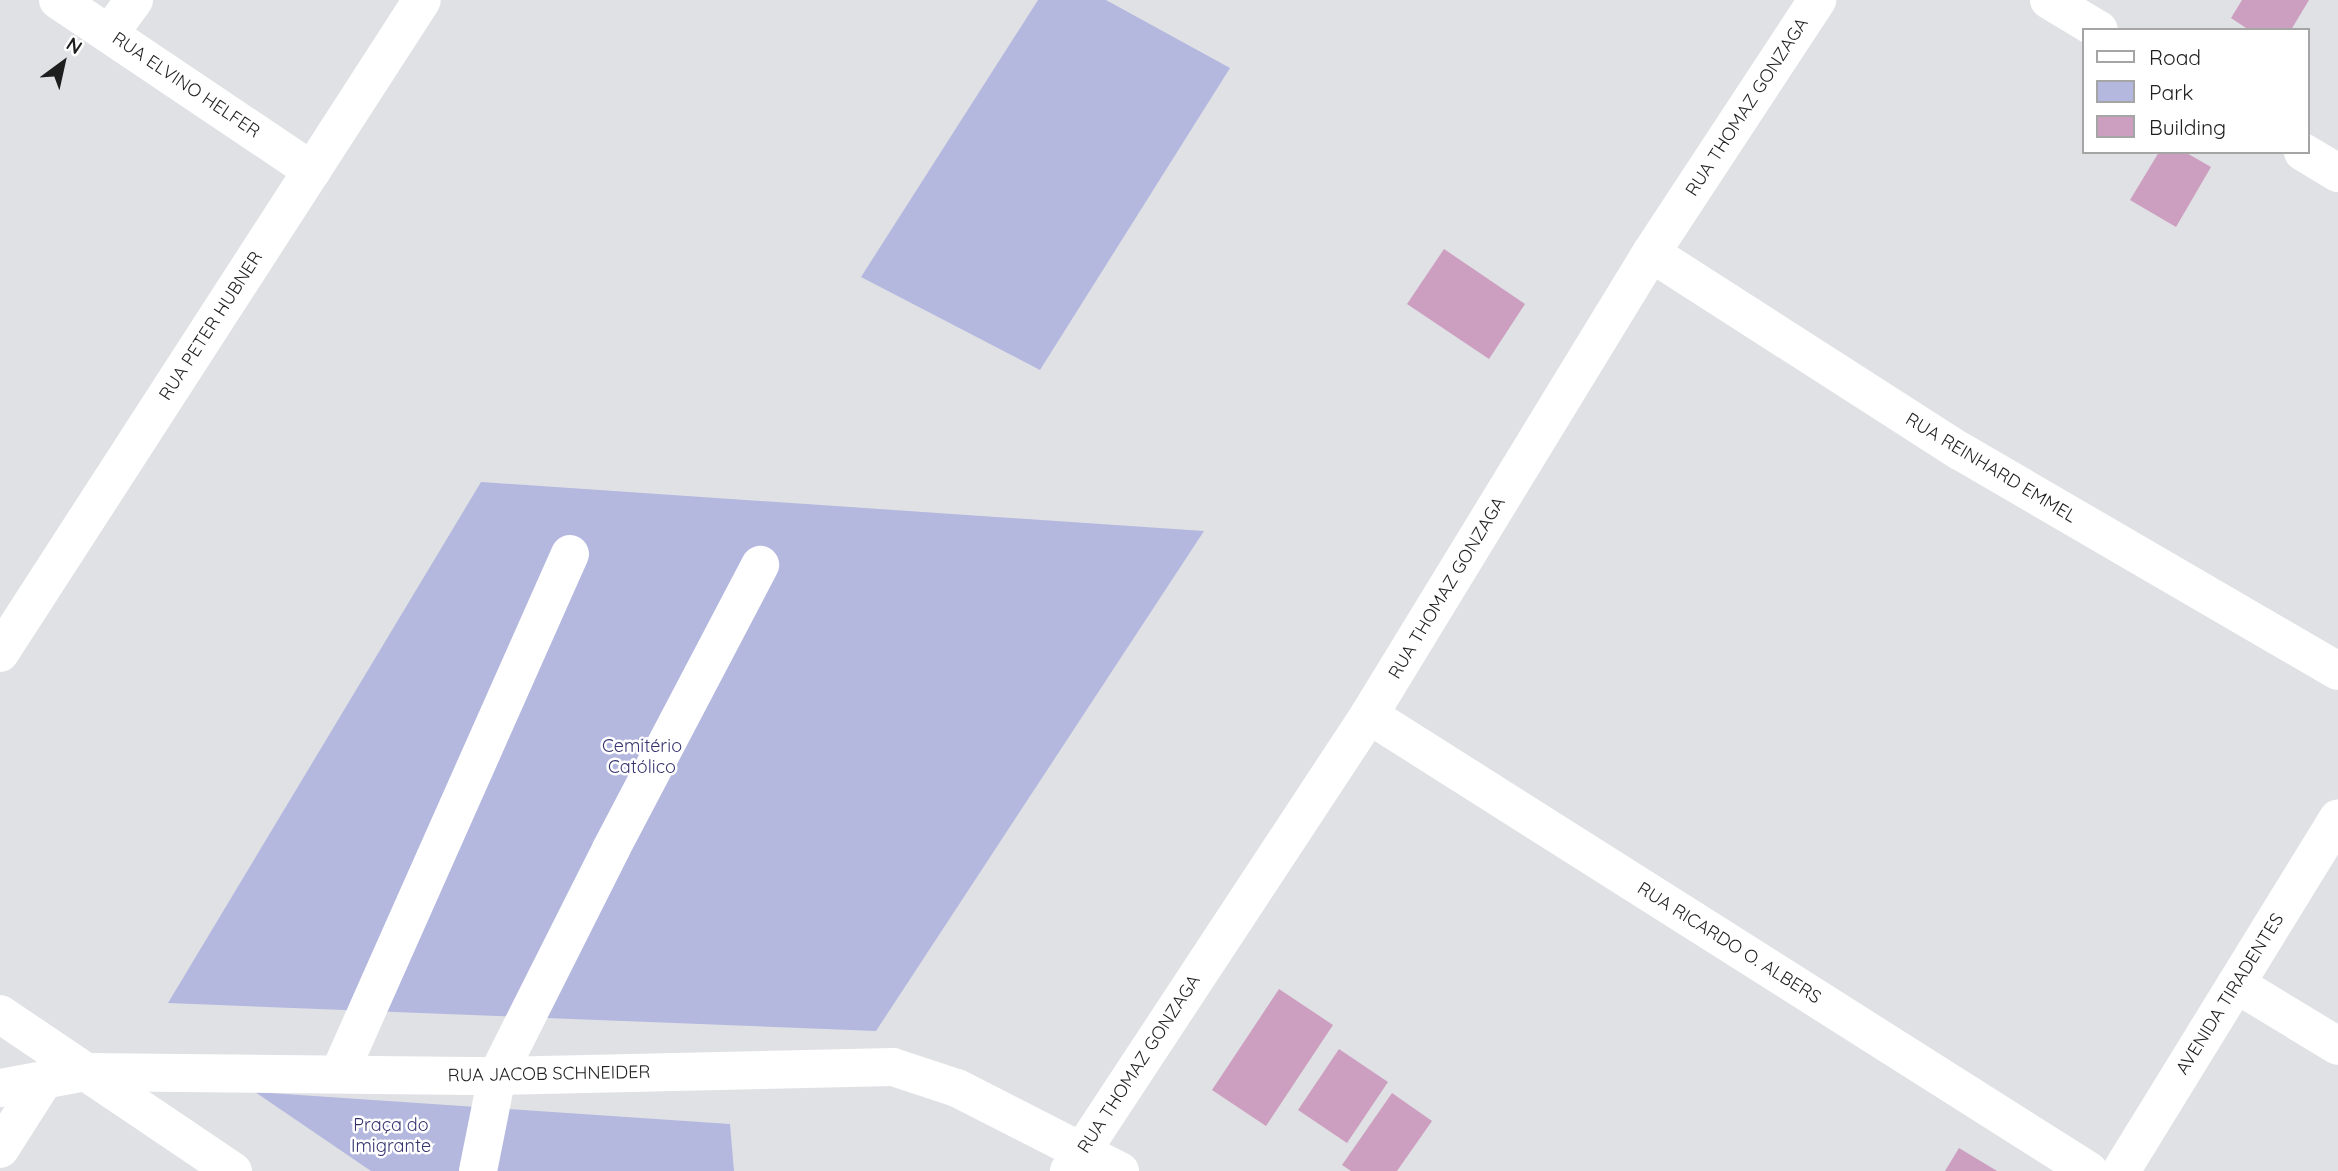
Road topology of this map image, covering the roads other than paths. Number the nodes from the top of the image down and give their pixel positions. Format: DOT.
graph roads {
  1 [pos="58,0"];
  2 [pos="134,0"];
  3 [pos="422,0"];
  4 [pos="1817,0"];
  5 [pos="2049,0"];
  6 [pos="2096,28"];
  7 [pos="110,33"];
  8 [pos="2306,154"];
  9 [pos="312,171"];
  10 [pos="2338,173"];
  11 [pos="1651,253"];
  12 [pos="570,554"];
  13 [pos="760,565"];
  14 [pos="0,653"];
  15 [pos="2338,671"];
  16 [pos="1369,715"];
  17 [pos="2338,818"];
  18 [pos="2236,984"];
  19 [pos="0,1014"];
  20 [pos="2338,1046"];
  21 [pos="86,1072"];
  22 [pos="339,1074"];
  23 [pos="497,1076"];
  24 [pos="42,1083"];
  25 [pos="0,1088"];
  26 [pos="0,1149"];
  27 [pos="1075,1161"];
  28 [pos="233,1171"];
  29 [pos="478,1171"];
  30 [pos="1120,1171"];
  31 [pos="2089,1171"];
  32 [pos="2121,1171"];
  1 -- 7 [label="street, RUA ELVINO HELFER"];
  2 -- 7 [label="street"];
  3 -- 9 [label="street, RUA PETER HUBNER"];
  4 -- 11 [label="street, RUA THOMAZ GONZAGA"];
  5 -- 6 [label="street"];
  7 -- 9 [label="street, RUA ELVINO HELFER"];
  8 -- 10 [label="street"];
  9 -- 14 [label="street, RUA PETER HUBNER"];
  11 -- 15 [label="street, RUA REINHARD EMMEL"];
  11 -- 16 [label="street, RUA THOMAZ GONZAGA"];
  12 -- 22 [label="street"];
  13 -- 23 [label="street"];
  16 -- 27 [label="street, RUA THOMAZ GONZAGA"];
  16 -- 31 [label="street, RUA RICARDO O. ALBERS"];
  17 -- 18 [label="street, AVENIDA TIRADENTES"];
  18 -- 20 [label="street"];
  18 -- 32 [label="street, AVENIDA TIRADENTES"];
  19 -- 21 [label="street"];
  21 -- 22 [label="street, RUA JACOB SCHNEIDER"];
  21 -- 24 [label="street, RUA JACOB SCHNEIDER"];
  21 -- 28 [label="street"];
  22 -- 23 [label="street, RUA JACOB SCHNEIDER"];
  23 -- 27 [label="street, RUA JACOB SCHNEIDER"];
  23 -- 29 [label="street"];
  24 -- 25 [label="street, RUA JACOB SCHNEIDER"];
  24 -- 26 [label="street"];
  27 -- 30 [label="street, RUA JACOB SCHNEIDER"];
}
